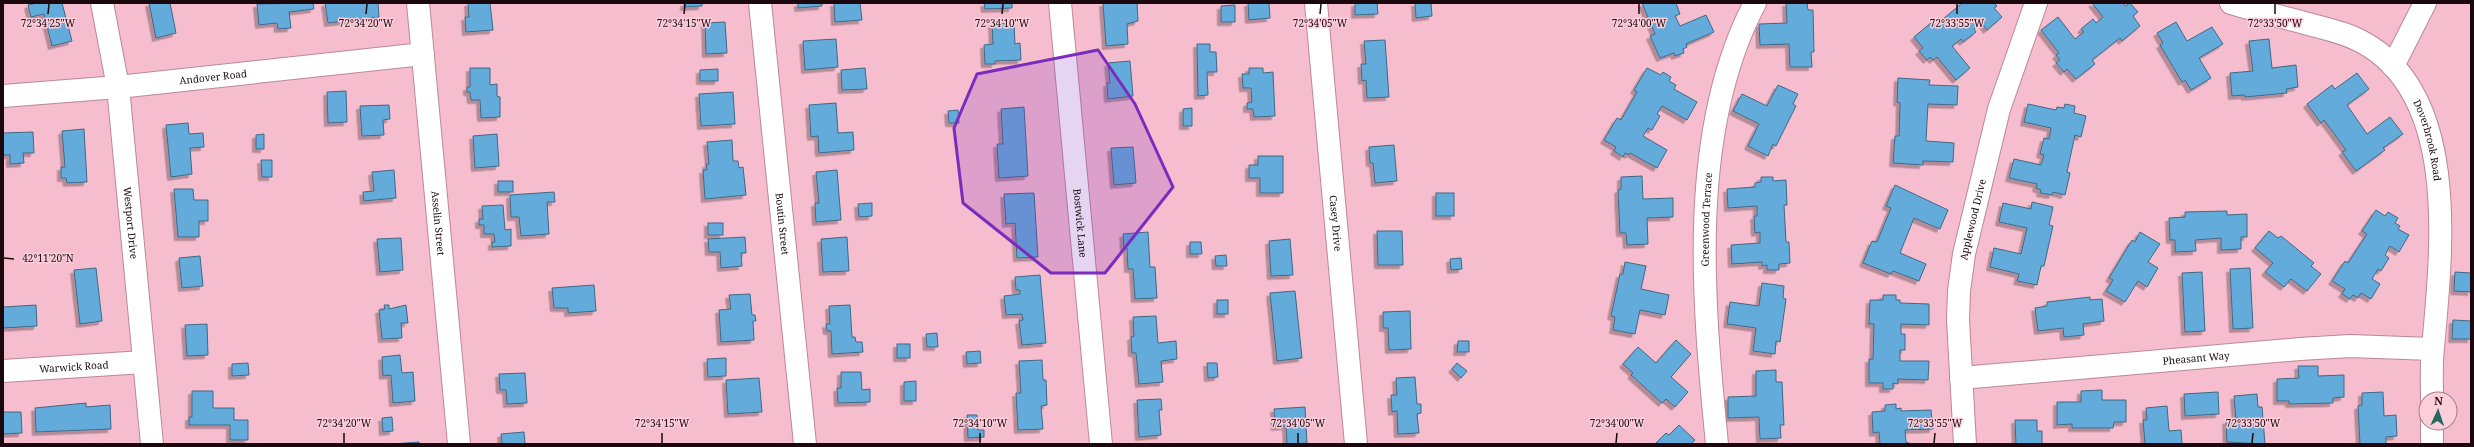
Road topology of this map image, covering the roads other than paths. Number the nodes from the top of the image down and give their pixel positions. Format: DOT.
graph roads {
  1 [pos="102,3"];
  2 [pos="418,3"];
  3 [pos="760,3"];
  4 [pos="1060,3"];
  5 [pos="1316,3"];
  6 [pos="1755,3"];
  7 [pos="2036,3"];
  8 [pos="2231,3"];
  9 [pos="2424,3"];
  10 [pos="423,54"];
  11 [pos="2393,66"];
  12 [pos="118,87"];
  13 [pos="3,96"];
  14 [pos="2432,349"];
  15 [pos="144,362"];
  16 [pos="3,371"];
  17 [pos="1961,378"];
  18 [pos="2432,391"];
  19 [pos="2432,431"];
  20 [pos="152,444"];
  21 [pos="459,444"];
  22 [pos="805,444"];
  23 [pos="1101,444"];
  24 [pos="1356,444"];
  25 [pos="1716,444"];
  26 [pos="1965,444"];
  27 [pos="2432,444"];
  1 -- 12 [label="street, Westport Drive"];
  2 -- 10 [label="street, Asselin Street"];
  3 -- 22 [label="street, Boutin Street"];
  4 -- 23 [label="street, Bostwick Lane"];
  5 -- 24 [label="street, Casey Drive"];
  6 -- 25 [label="street, Greenwood Terrace"];
  7 -- 17 [label="street, Applewood Drive"];
  8 -- 11 [label="street, Doverbrook Road"];
  9 -- 11 [label="street"];
  10 -- 12 [label="street, Andover Road"];
  10 -- 21 [label="street, Asselin Street"];
  11 -- 14 [label="street, Doverbrook Road"];
  12 -- 13 [label="street, Andover Road"];
  12 -- 15 [label="street, Westport Drive"];
  14 -- 17 [label="street, Pheasant Way"];
  14 -- 18 [label="street, Doverbrook Road"];
  15 -- 16 [label="street, Warwick Road"];
  15 -- 20 [label="street, Westport Drive"];
  17 -- 26 [label="street, Applewood Drive"];
  19 -- 27 [label="street"];
}
